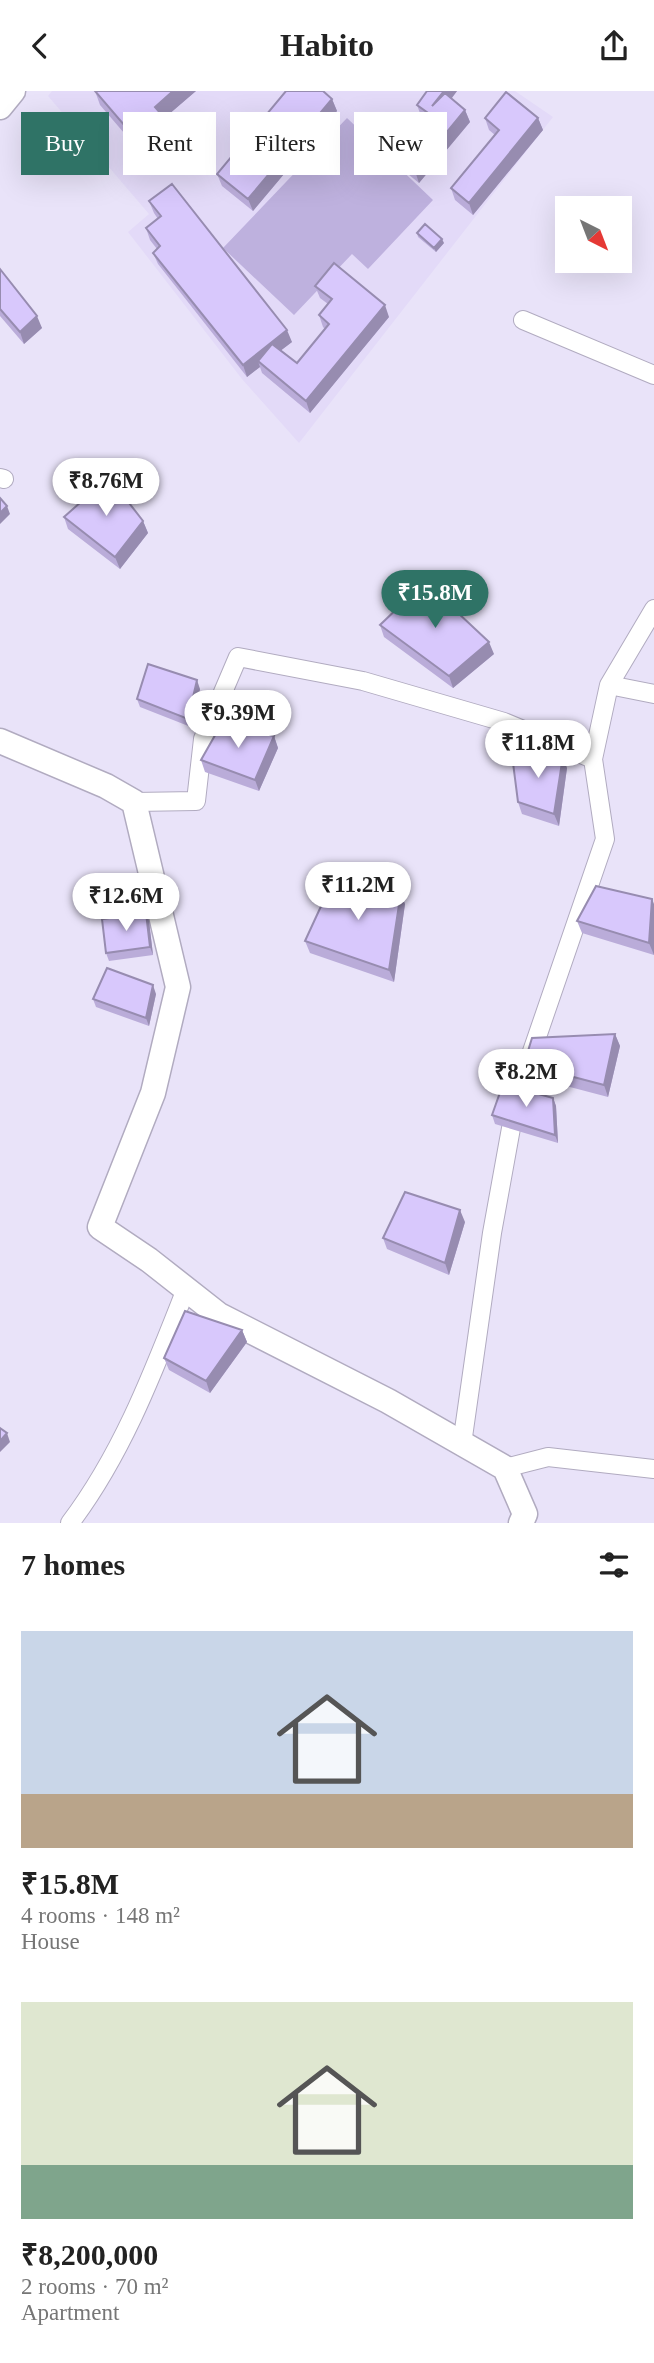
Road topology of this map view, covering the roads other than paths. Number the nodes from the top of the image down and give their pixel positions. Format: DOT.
graph roads {
  1 [pos="13,91"];
  2 [pos="0,107"];
  3 [pos="523,320"];
  4 [pos="654,375"];
  5 [pos="654,609"];
  6 [pos="609,685"];
  7 [pos="654,694"];
  8 [pos="0,741"];
  9 [pos="593,758"];
  10 [pos="134,802"];
  11 [pos="186,1289"];
  12 [pos="462,1444"];
  13 [pos="505,1468"];
  14 [pos="654,1469"];
  15 [pos="70,1523"];
  16 [pos="521,1523"];
  1 -- 2 [label="main road"];
  3 -- 4 [label="street"];
  5 -- 6 [label="street"];
  6 -- 7 [label="street"];
  6 -- 9 [label="street"];
  8 -- 10 [label="main road"];
  9 -- 10 [label="street"];
  9 -- 12 [label="street"];
  10 -- 11 [label="main road"];
  11 -- 12 [label="main road"];
  11 -- 15 [label="street"];
  12 -- 13 [label="main road"];
  13 -- 14 [label="street"];
  13 -- 16 [label="main road"];
}
